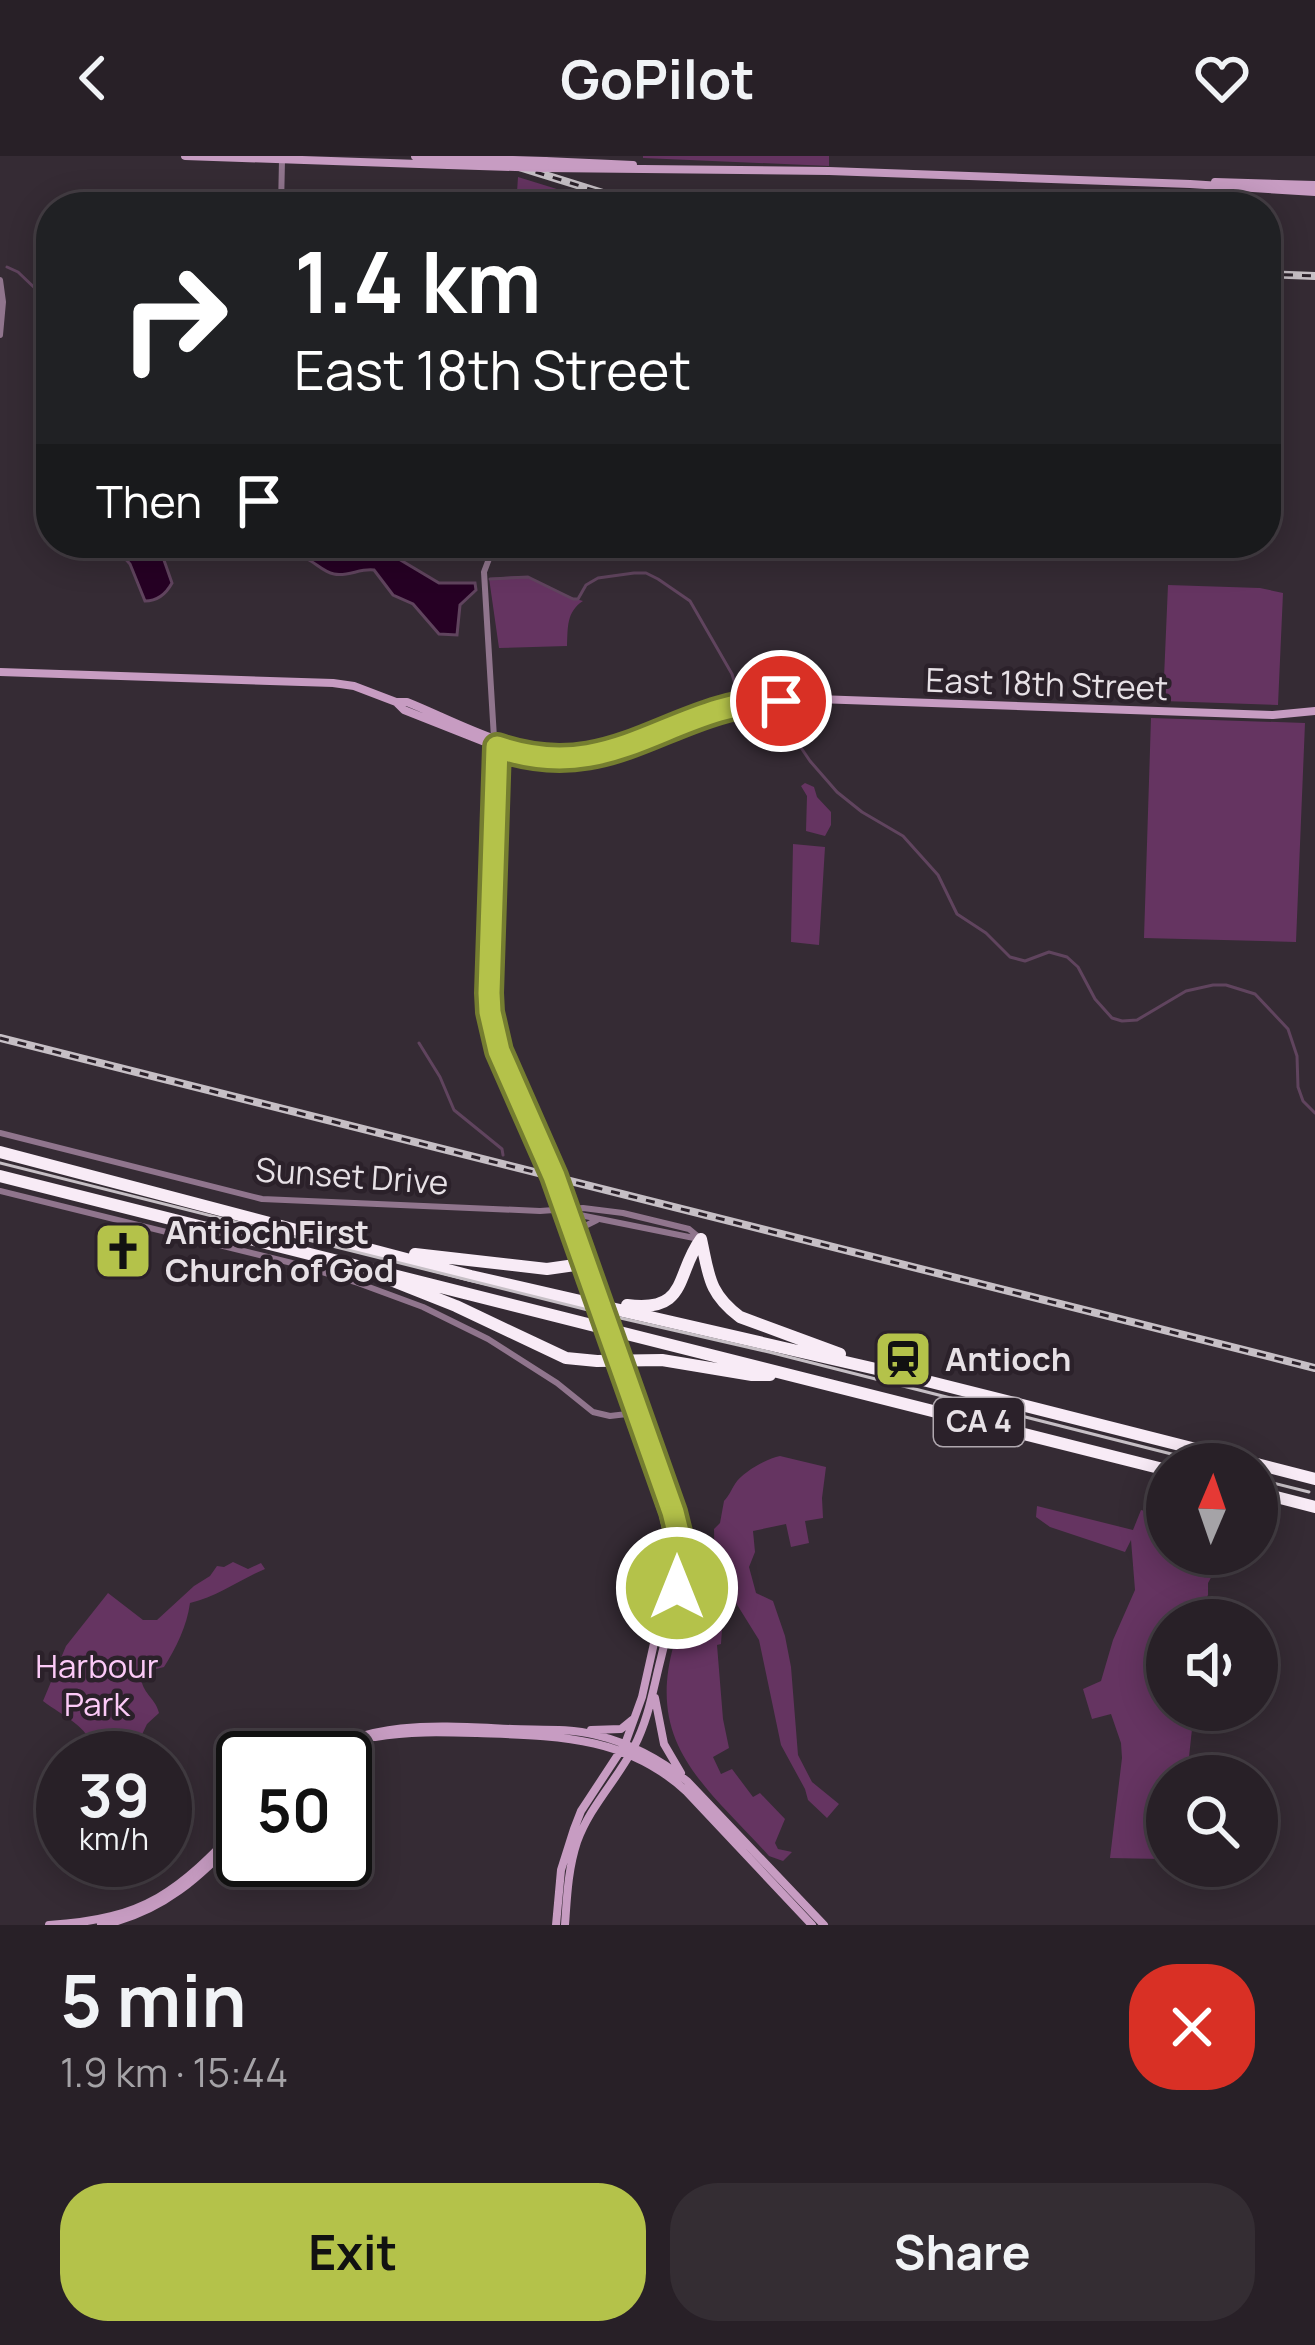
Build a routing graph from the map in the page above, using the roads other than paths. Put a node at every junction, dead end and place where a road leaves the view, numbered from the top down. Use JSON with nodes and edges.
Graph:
{"nodes":[{"id":1,"x":185,"y":156,"type":"edge"},
{"id":2,"x":415,"y":156,"type":"edge"},
{"id":3,"x":282,"y":158,"type":"edge"},
{"id":4,"x":368,"y":158,"type":"edge"},
{"id":5,"x":449,"y":161,"type":"edge"},
{"id":6,"x":1315,"y":189,"type":"edge"},
{"id":7,"x":281,"y":192,"type":"edge"},
{"id":8,"x":0,"y":280,"type":"edge"},
{"id":9,"x":0,"y":335,"type":"edge"},
{"id":10,"x":489,"y":558,"type":"edge"},
{"id":11,"x":0,"y":672,"type":"edge"},
{"id":12,"x":1312,"y":714,"type":"edge"},
{"id":13,"x":494,"y":743,"type":"junction"},
{"id":14,"x":0,"y":1132,"type":"edge"},
{"id":15,"x":0,"y":1152,"type":"edge"},
{"id":16,"x":0,"y":1176,"type":"edge"},
{"id":17,"x":0,"y":1191,"type":"edge"},
{"id":18,"x":562,"y":1210,"type":"junction"},
{"id":19,"x":601,"y":1219,"type":"junction"},
{"id":20,"x":701,"y":1239,"type":"junction"},
{"id":21,"x":332,"y":1240,"type":"junction"},
{"id":22,"x":580,"y":1250,"type":"junction"},
{"id":23,"x":361,"y":1265,"type":"junction"},
{"id":24,"x":575,"y":1265,"type":"junction"},
{"id":25,"x":590,"y":1290,"type":"junction"},
{"id":26,"x":540,"y":1292,"type":"junction"},
{"id":27,"x":615,"y":1361,"type":"junction"},
{"id":28,"x":886,"y":1371,"type":"junction"},
{"id":29,"x":792,"y":1375,"type":"junction"},
{"id":30,"x":632,"y":1412,"type":"junction"},
{"id":31,"x":1172,"y":1443,"type":"edge"},
{"id":32,"x":1146,"y":1465,"type":"edge"},
{"id":33,"x":1278,"y":1470,"type":"edge"},
{"id":34,"x":1315,"y":1479,"type":"edge"},
{"id":35,"x":1278,"y":1497,"type":"edge"},
{"id":36,"x":1315,"y":1507,"type":"edge"},
{"id":37,"x":655,"y":1691,"type":"junction"},
{"id":38,"x":638,"y":1712,"type":"junction"},
{"id":39,"x":578,"y":1732,"type":"junction"},
{"id":40,"x":372,"y":1733,"type":"edge"},
{"id":41,"x":372,"y":1737,"type":"edge"},
{"id":42,"x":627,"y":1749,"type":"junction"},
{"id":43,"x":687,"y":1781,"type":"junction"},
{"id":44,"x":216,"y":1852,"type":"edge"},
{"id":45,"x":216,"y":1857,"type":"edge"},
{"id":46,"x":49,"y":1925,"type":"edge"},
{"id":47,"x":100,"y":1925,"type":"edge"},
{"id":48,"x":560,"y":1925,"type":"edge"},
{"id":49,"x":812,"y":1925,"type":"edge"},
{"id":50,"x":824,"y":1925,"type":"edge"}],
"edges":[{"from":1,"to":3,"type":"main road"},
{"from":2,"to":5,"type":"main road"},
{"from":3,"to":4,"type":"main road"},
{"from":3,"to":7,"type":"street"},
{"from":4,"to":5,"type":"main road"},
{"from":5,"to":6,"type":"main road","bridge":true},
{"from":8,"to":9,"type":"street"},
{"from":10,"to":13,"type":"street"},
{"from":11,"to":13,"type":"main road","name":"East 18th Street"},
{"from":12,"to":13,"type":"main road","name":"East 18th Street"},
{"from":13,"to":18,"type":"main road"},
{"from":14,"to":18,"type":"street","name":"Sunset Drive"},
{"from":15,"to":21,"type":"highway","number":"CA 4"},
{"from":16,"to":23,"type":"highway","number":"CA 4"},
{"from":17,"to":30,"type":"street"},
{"from":18,"to":19,"type":"street"},
{"from":18,"to":20,"type":"street"},
{"from":18,"to":22,"type":"main road"},
{"from":18,"to":24,"type":"main road"},
{"from":19,"to":20,"type":"street"},
{"from":19,"to":22,"type":"street"},
{"from":20,"to":26,"type":"highway"},
{"from":20,"to":28,"type":"highway"},
{"from":21,"to":24,"type":"highway"},
{"from":21,"to":26,"type":"highway","number":"CA 4"},
{"from":22,"to":25,"type":"main road"},
{"from":23,"to":27,"type":"highway"},
{"from":23,"to":29,"type":"highway","number":"CA 4"},
{"from":24,"to":25,"type":"main road"},
{"from":25,"to":27,"type":"main road","bridge":true},
{"from":25,"to":27,"type":"main road","bridge":true},
{"from":26,"to":28,"type":"highway","number":"CA 4"},
{"from":27,"to":29,"type":"highway"},
{"from":27,"to":30,"type":"main road"},
{"from":28,"to":31,"type":"highway","number":"CA 4"},
{"from":29,"to":32,"type":"highway","number":"CA 4"},
{"from":30,"to":37,"type":"main road"},
{"from":30,"to":38,"type":"main road"},
{"from":33,"to":34,"type":"highway","number":"CA 4"},
{"from":35,"to":36,"type":"highway"},
{"from":37,"to":42,"type":"main road"},
{"from":37,"to":43,"type":"main road"},
{"from":38,"to":39,"type":"main road"},
{"from":38,"to":42,"type":"main road"},
{"from":39,"to":40,"type":"main road"},
{"from":39,"to":42,"type":"main road"},
{"from":41,"to":42,"type":"main road"},
{"from":42,"to":43,"type":"main road"},
{"from":42,"to":48,"type":"main road"},
{"from":42,"to":49,"type":"main road"},
{"from":43,"to":50,"type":"main road"},
{"from":44,"to":46,"type":"main road"},
{"from":45,"to":47,"type":"main road"}]}
